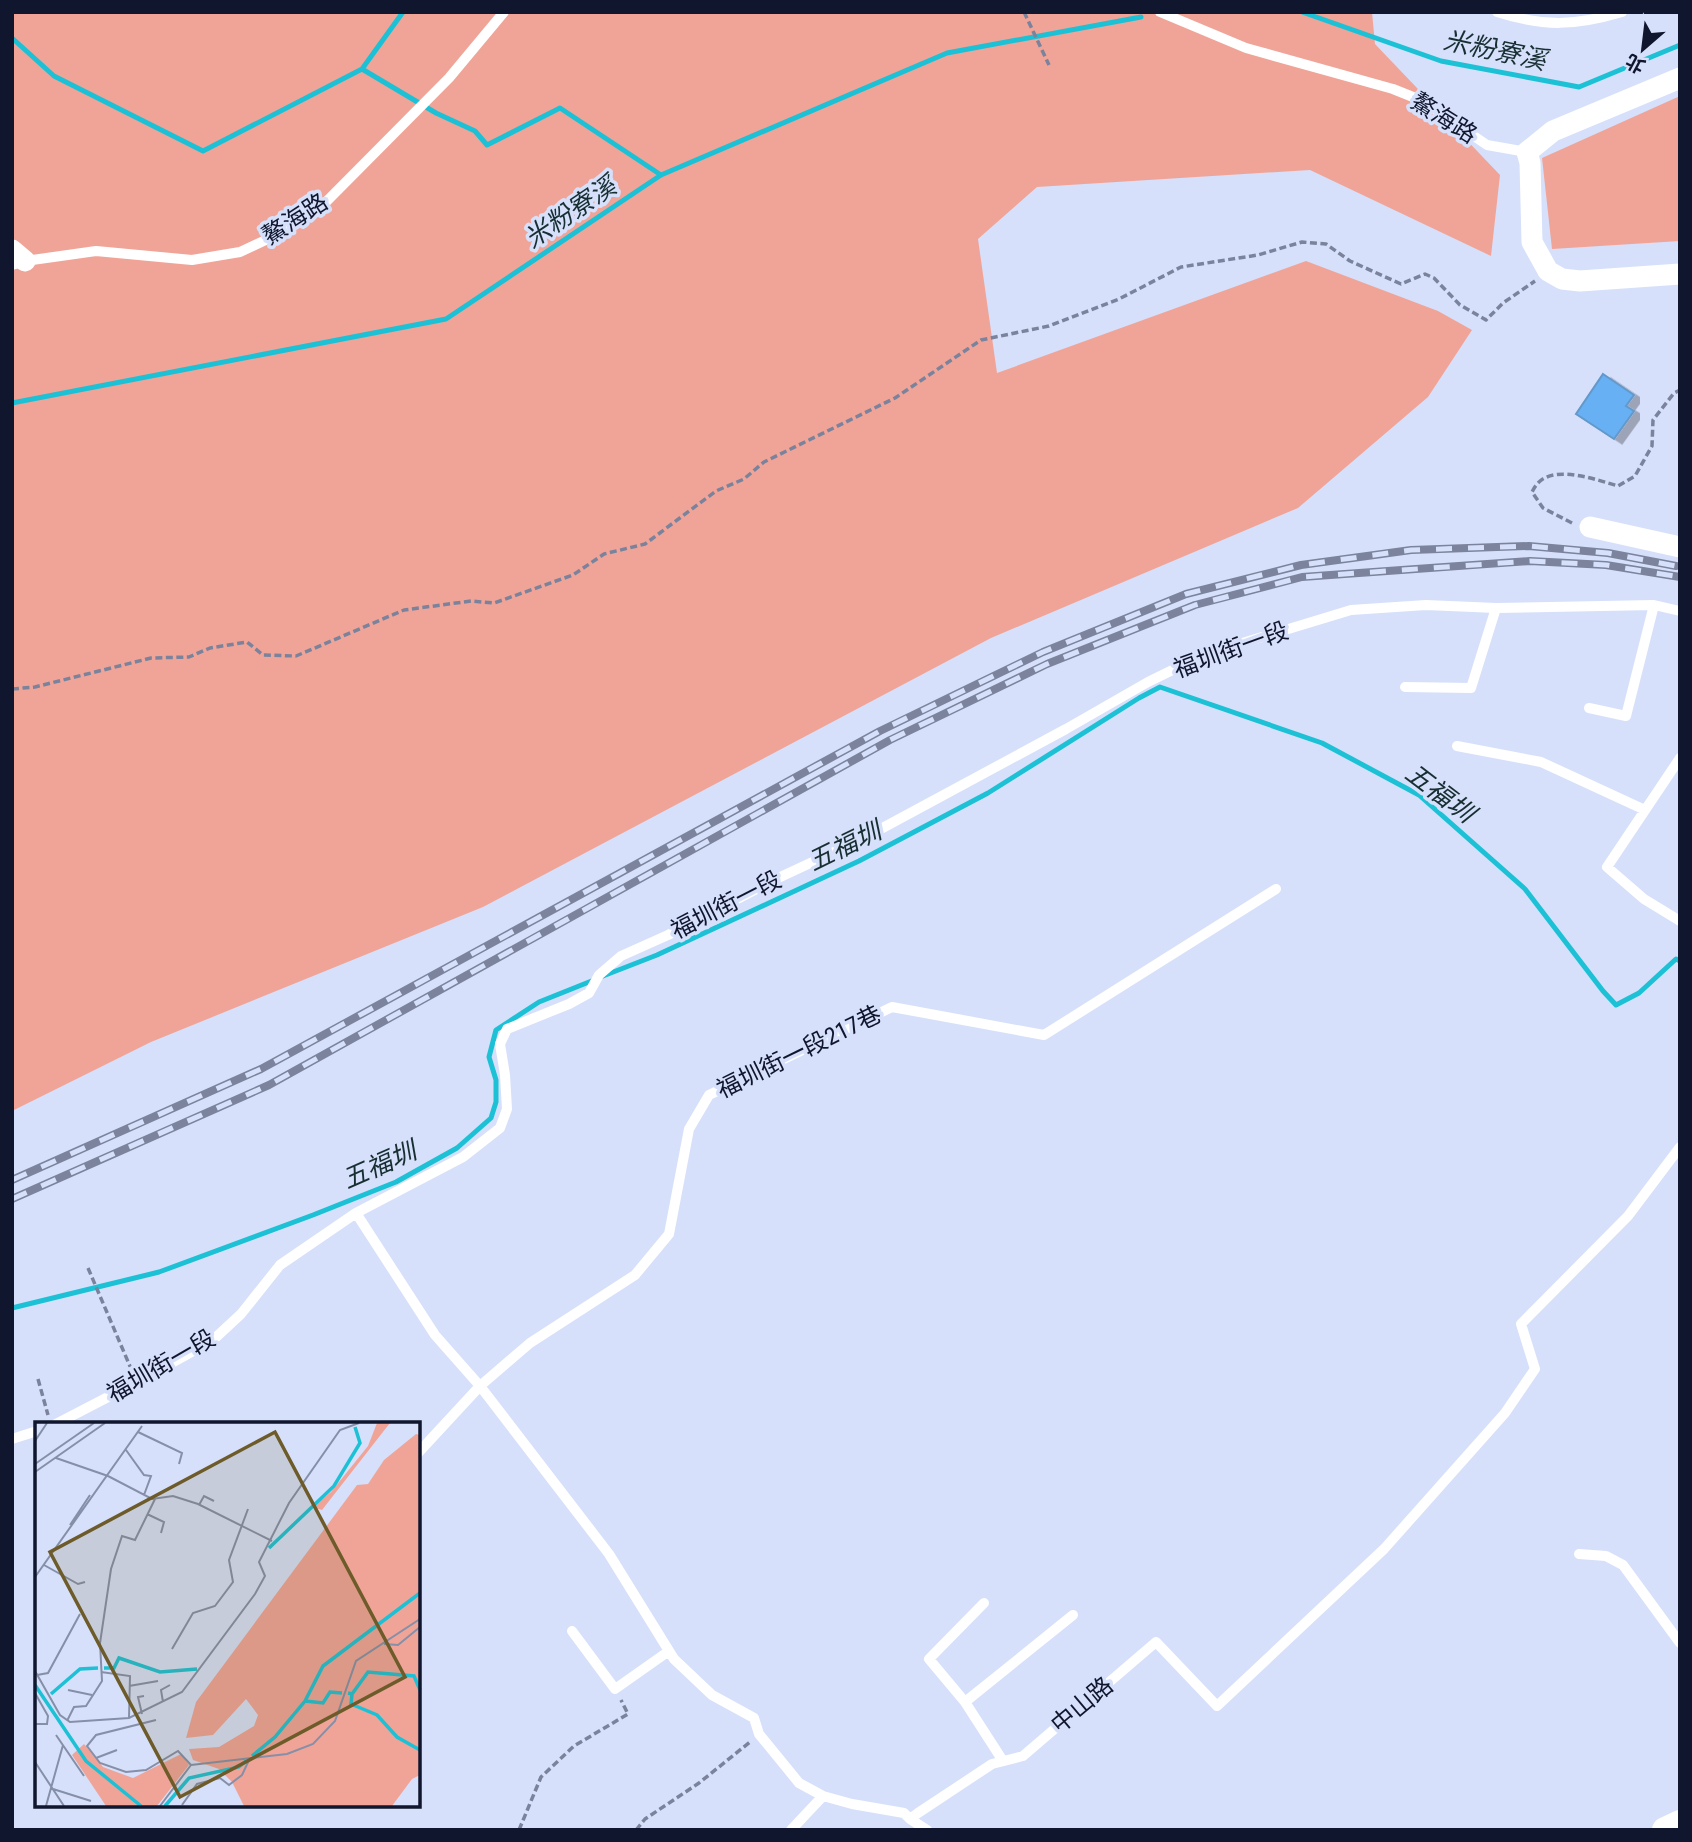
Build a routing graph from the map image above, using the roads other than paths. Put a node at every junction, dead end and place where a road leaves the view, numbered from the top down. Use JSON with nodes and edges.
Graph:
{"nodes":[{"id":1,"x":504,"y":12,"type":"edge"},
{"id":2,"x":1497,"y":12,"type":"edge"},
{"id":3,"x":1622,"y":12,"type":"edge"},
{"id":4,"x":1163,"y":13,"type":"edge"},
{"id":5,"x":1680,"y":78,"type":"edge"},
{"id":6,"x":1527,"y":152,"type":"junction"},
{"id":7,"x":17,"y":259,"type":"edge"},
{"id":8,"x":1680,"y":274,"type":"edge"},
{"id":9,"x":1590,"y":527,"type":"road end"},
{"id":10,"x":1680,"y":547,"type":"edge"},
{"id":11,"x":1654,"y":605,"type":"junction"},
{"id":12,"x":1496,"y":608,"type":"junction"},
{"id":13,"x":1680,"y":611,"type":"edge"},
{"id":14,"x":1405,"y":687,"type":"dead end"},
{"id":15,"x":1589,"y":708,"type":"dead end"},
{"id":16,"x":1457,"y":746,"type":"dead end"},
{"id":17,"x":1680,"y":758,"type":"edge"},
{"id":18,"x":1645,"y":810,"type":"junction"},
{"id":19,"x":1276,"y":889,"type":"dead end"},
{"id":20,"x":1680,"y":921,"type":"edge"},
{"id":21,"x":1680,"y":1147,"type":"edge"},
{"id":22,"x":356,"y":1213,"type":"junction"},
{"id":23,"x":480,"y":1386,"type":"junction"},
{"id":24,"x":60,"y":1422,"type":"edge"},
{"id":25,"x":35,"y":1432,"type":"edge"},
{"id":26,"x":12,"y":1439,"type":"edge"},
{"id":27,"x":420,"y":1451,"type":"edge"},
{"id":28,"x":1578,"y":1554,"type":"dead end"},
{"id":29,"x":984,"y":1603,"type":"dead end"},
{"id":30,"x":1073,"y":1615,"type":"dead end"},
{"id":31,"x":572,"y":1630,"type":"dead end"},
{"id":32,"x":1680,"y":1643,"type":"edge"},
{"id":33,"x":671,"y":1655,"type":"junction"},
{"id":34,"x":965,"y":1702,"type":"junction"},
{"id":35,"x":1003,"y":1761,"type":"junction"},
{"id":36,"x":823,"y":1796,"type":"junction"},
{"id":37,"x":910,"y":1819,"type":"junction"},
{"id":38,"x":1680,"y":1823,"type":"edge"},
{"id":39,"x":791,"y":1830,"type":"edge"},
{"id":40,"x":927,"y":1830,"type":"edge"},
{"id":41,"x":1665,"y":1830,"type":"edge"}],
"edges":[{"from":1,"to":7,"type":"lane","name":"鰲海路"},
{"from":2,"to":3,"type":"lane"},
{"from":4,"to":6,"type":"lane","name":"鰲海路"},
{"from":5,"to":6,"type":"street"},
{"from":6,"to":8,"type":"street"},
{"from":9,"to":10,"type":"street"},
{"from":11,"to":12,"type":"lane","name":"福圳街一段"},
{"from":11,"to":13,"type":"lane","name":"福圳街一段"},
{"from":11,"to":15,"type":"lane"},
{"from":12,"to":14,"type":"lane"},
{"from":12,"to":22,"type":"lane","name":"福圳街一段"},
{"from":16,"to":18,"type":"lane"},
{"from":17,"to":18,"type":"lane"},
{"from":18,"to":20,"type":"lane"},
{"from":19,"to":23,"type":"lane","name":"福圳街一段217巷"},
{"from":21,"to":35,"type":"lane","name":"中山路"},
{"from":22,"to":23,"type":"lane"},
{"from":22,"to":24,"type":"lane","name":"福圳街一段"},
{"from":23,"to":27,"type":"lane","name":"福圳街一段217巷"},
{"from":23,"to":33,"type":"lane"},
{"from":25,"to":26,"type":"lane"},
{"from":28,"to":32,"type":"lane"},
{"from":29,"to":34,"type":"lane"},
{"from":30,"to":34,"type":"lane"},
{"from":31,"to":33,"type":"lane"},
{"from":33,"to":36,"type":"lane"},
{"from":34,"to":35,"type":"lane"},
{"from":35,"to":37,"type":"lane","name":"中山路"},
{"from":36,"to":37,"type":"lane"},
{"from":36,"to":39,"type":"lane"},
{"from":37,"to":40,"type":"lane"},
{"from":38,"to":41,"type":"street"}]}
